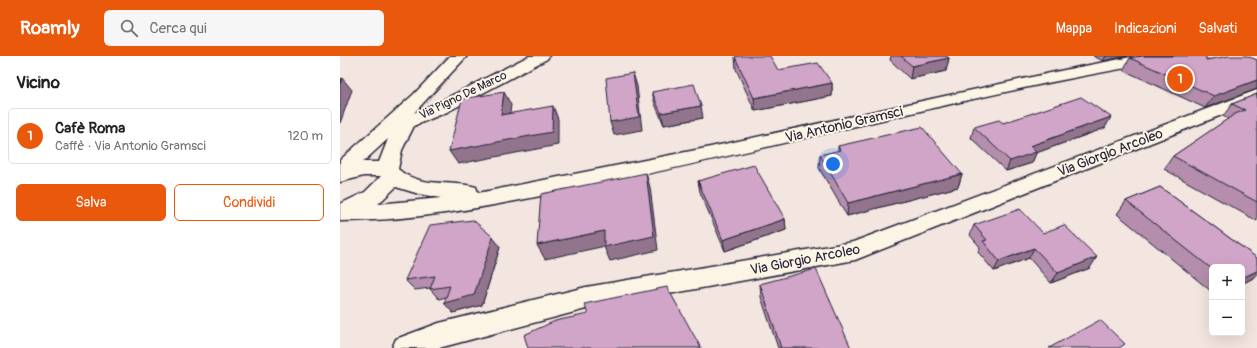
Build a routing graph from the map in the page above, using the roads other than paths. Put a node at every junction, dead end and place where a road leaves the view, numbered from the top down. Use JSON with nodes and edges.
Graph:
{"nodes":[{"id":1,"x":459,"y":56,"type":"edge"},
{"id":2,"x":541,"y":56,"type":"edge"},
{"id":3,"x":1166,"y":56,"type":"edge"},
{"id":4,"x":1257,"y":95,"type":"edge"},
{"id":5,"x":420,"y":98,"type":"junction"},
{"id":6,"x":406,"y":123,"type":"junction"},
{"id":7,"x":340,"y":172,"type":"edge"},
{"id":8,"x":390,"y":173,"type":"junction"},
{"id":9,"x":340,"y":176,"type":"edge"},
{"id":10,"x":521,"y":192,"type":"junction"},
{"id":11,"x":340,"y":213,"type":"edge"},
{"id":12,"x":406,"y":348,"type":"edge"}],
"edges":[{"from":1,"to":5,"type":"main road"},
{"from":2,"to":6,"type":"main road","name":"Via Pigno De Marco"},
{"from":3,"to":10,"type":"main road","name":"Via Antonio Gramsci"},
{"from":4,"to":12,"type":"main road","name":"Via Giorgio Arcoleo"},
{"from":5,"to":6,"type":"main road"},
{"from":5,"to":7,"type":"main road"},
{"from":6,"to":8,"type":"main road"},
{"from":8,"to":9,"type":"main road"},
{"from":8,"to":10,"type":"main road"},
{"from":8,"to":11,"type":"main road"},
{"from":10,"to":11,"type":"main road"}]}
